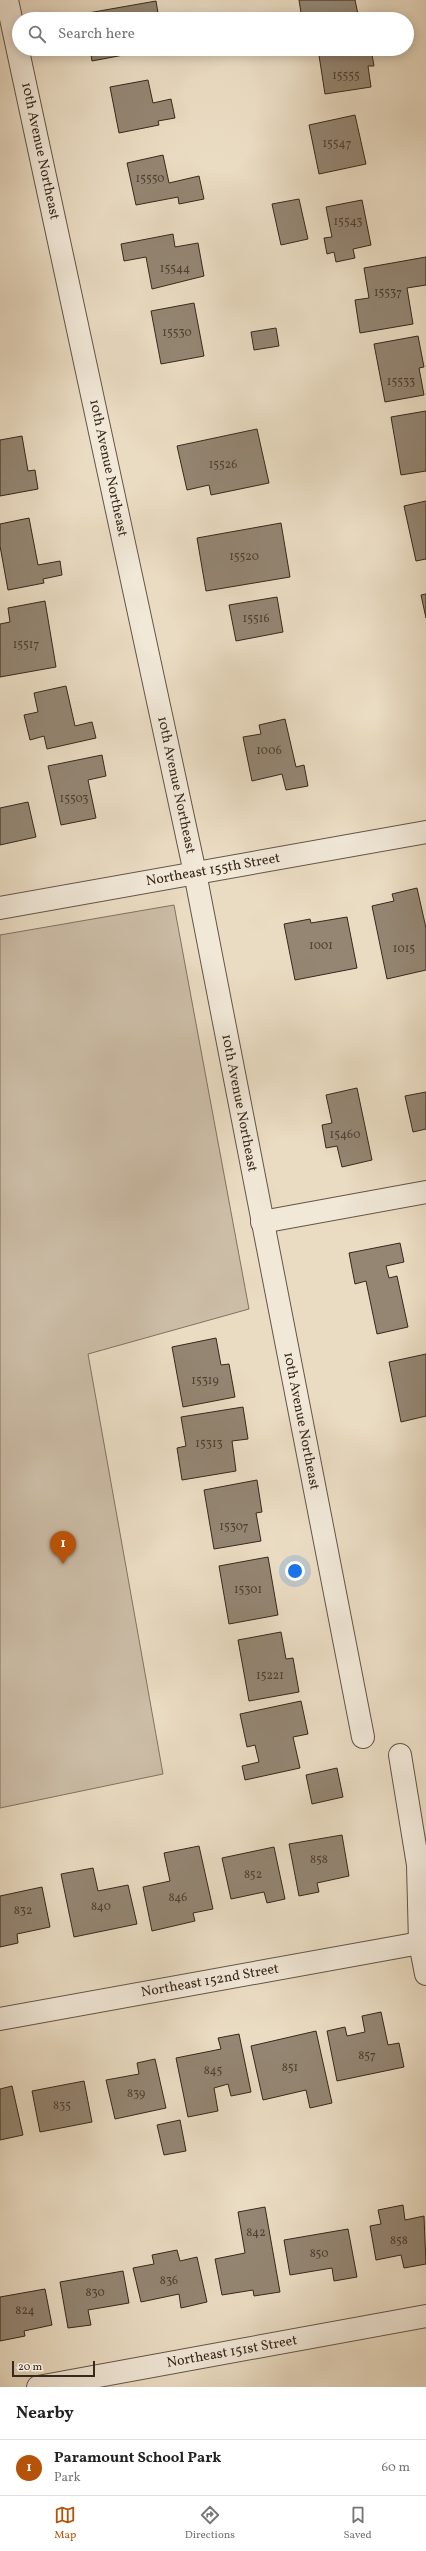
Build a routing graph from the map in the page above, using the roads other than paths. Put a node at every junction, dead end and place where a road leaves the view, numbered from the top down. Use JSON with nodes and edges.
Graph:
{"nodes":[{"id":1,"x":7,"y":0,"type":"edge"},
{"id":2,"x":12,"y":23,"type":"edge"},
{"id":3,"x":19,"y":56,"type":"edge"},
{"id":4,"x":426,"y":832,"type":"edge"},
{"id":5,"x":195,"y":873,"type":"junction"},
{"id":6,"x":0,"y":908,"type":"edge"},
{"id":7,"x":426,"y":1192,"type":"edge"},
{"id":8,"x":262,"y":1222,"type":"junction"},
{"id":9,"x":363,"y":1737,"type":"dead end"},
{"id":10,"x":400,"y":1754,"type":"dead end"},
{"id":11,"x":420,"y":1943,"type":"junction"},
{"id":12,"x":426,"y":1974,"type":"edge"},
{"id":13,"x":0,"y":2019,"type":"edge"},
{"id":14,"x":426,"y":2316,"type":"edge"},
{"id":15,"x":38,"y":2387,"type":"edge"}],
"edges":[{"from":1,"to":2,"type":"street","name":"10th Avenue Northeast"},
{"from":3,"to":5,"type":"street","name":"10th Avenue Northeast"},
{"from":4,"to":5,"type":"street","name":"Northeast 155th Street"},
{"from":5,"to":6,"type":"street","name":"Northeast 155th Street"},
{"from":5,"to":8,"type":"street","name":"10th Avenue Northeast"},
{"from":7,"to":8,"type":"street"},
{"from":8,"to":9,"type":"street","name":"10th Avenue Northeast"},
{"from":10,"to":11,"type":"street"},
{"from":11,"to":12,"type":"street"},
{"from":11,"to":13,"type":"street","name":"Northeast 152nd Street"},
{"from":14,"to":15,"type":"street","name":"Northeast 151st Street"}]}
